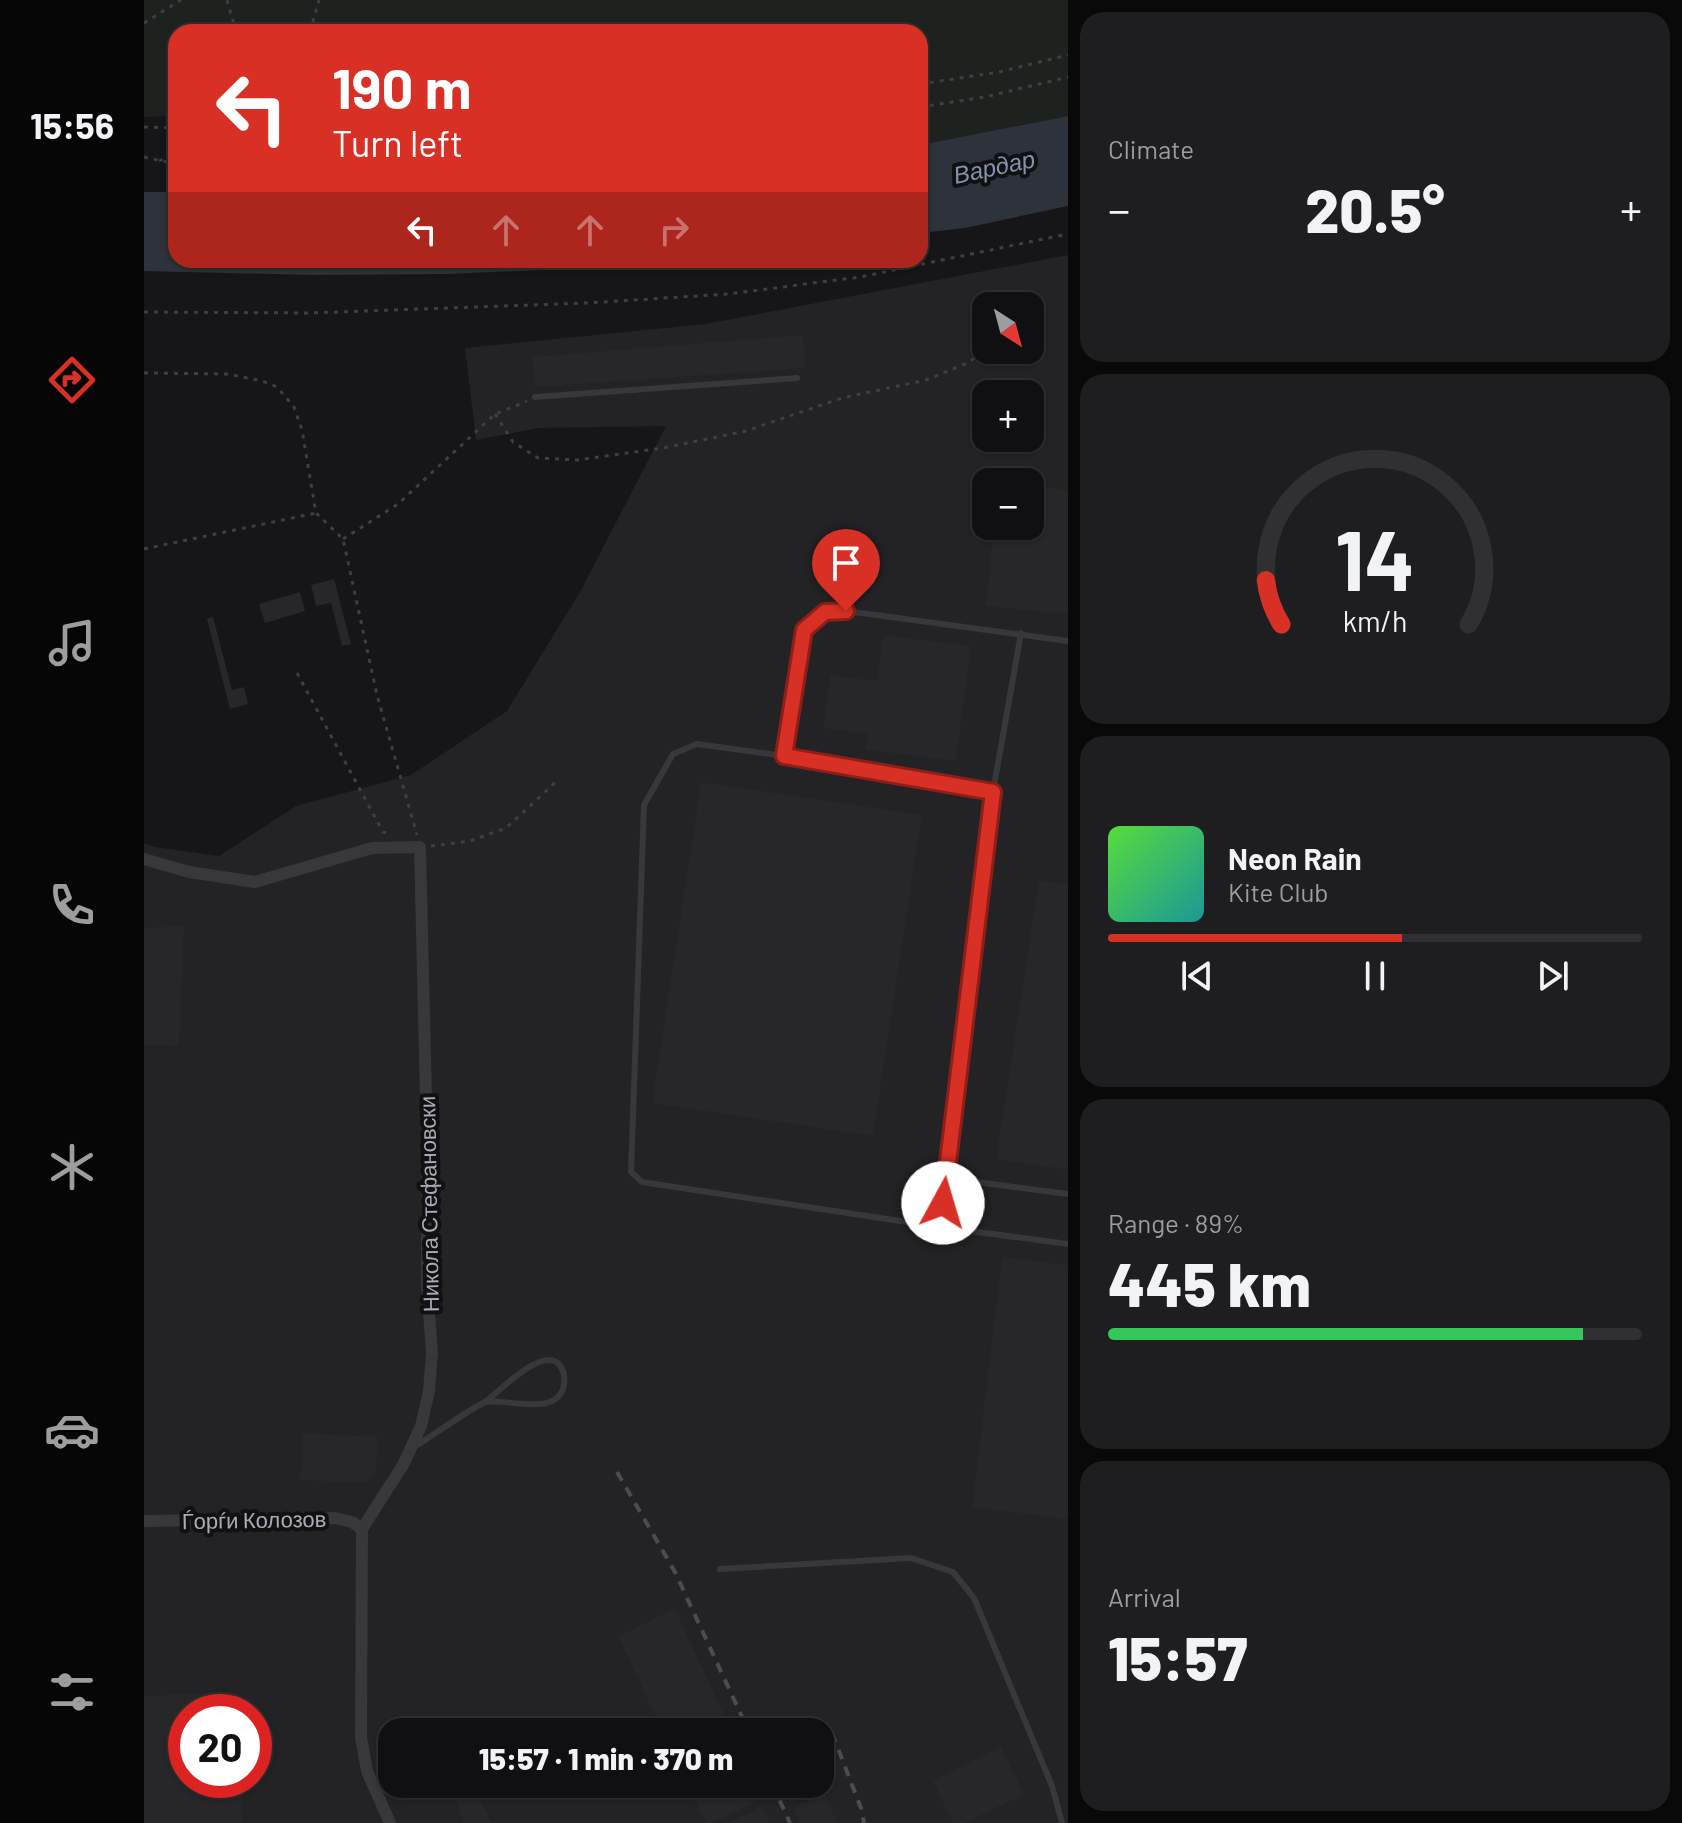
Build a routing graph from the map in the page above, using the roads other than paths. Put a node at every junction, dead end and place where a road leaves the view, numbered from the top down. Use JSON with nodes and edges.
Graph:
{"nodes":[{"id":1,"x":797,"y":378,"type":"dead end"},
{"id":2,"x":535,"y":397,"type":"road end"},
{"id":3,"x":1021,"y":633,"type":"junction"},
{"id":4,"x":1068,"y":641,"type":"edge"},
{"id":5,"x":784,"y":756,"type":"junction"},
{"id":6,"x":993,"y":792,"type":"junction"},
{"id":7,"x":144,"y":859,"type":"edge"},
{"id":8,"x":946,"y":1178,"type":"junction"},
{"id":9,"x":1068,"y":1194,"type":"edge"},
{"id":10,"x":940,"y":1227,"type":"junction"},
{"id":11,"x":1068,"y":1244,"type":"edge"},
{"id":12,"x":485,"y":1402,"type":"junction"},
{"id":13,"x":410,"y":1450,"type":"junction"},
{"id":14,"x":144,"y":1521,"type":"edge"},
{"id":15,"x":362,"y":1529,"type":"junction"},
{"id":16,"x":720,"y":1569,"type":"dead end"},
{"id":17,"x":390,"y":1823,"type":"edge"},
{"id":18,"x":1062,"y":1823,"type":"edge"}],
"edges":[{"from":1,"to":2,"type":"lane"},
{"from":3,"to":4,"type":"lane"},
{"from":3,"to":5,"type":"lane"},
{"from":3,"to":6,"type":"lane"},
{"from":5,"to":6,"type":"lane"},
{"from":5,"to":10,"type":"lane"},
{"from":6,"to":8,"type":"lane"},
{"from":7,"to":13,"type":"street","name":"Никола Стефановски"},
{"from":8,"to":9,"type":"lane"},
{"from":8,"to":10,"type":"lane"},
{"from":10,"to":11,"type":"lane"},
{"from":12,"to":12,"type":"lane"},
{"from":12,"to":13,"type":"lane"},
{"from":13,"to":15,"type":"street","name":"Никола Стефановски"},
{"from":14,"to":15,"type":"street","name":"Ѓорѓи Колозов"},
{"from":15,"to":17,"type":"street"},
{"from":16,"to":18,"type":"lane"}]}
